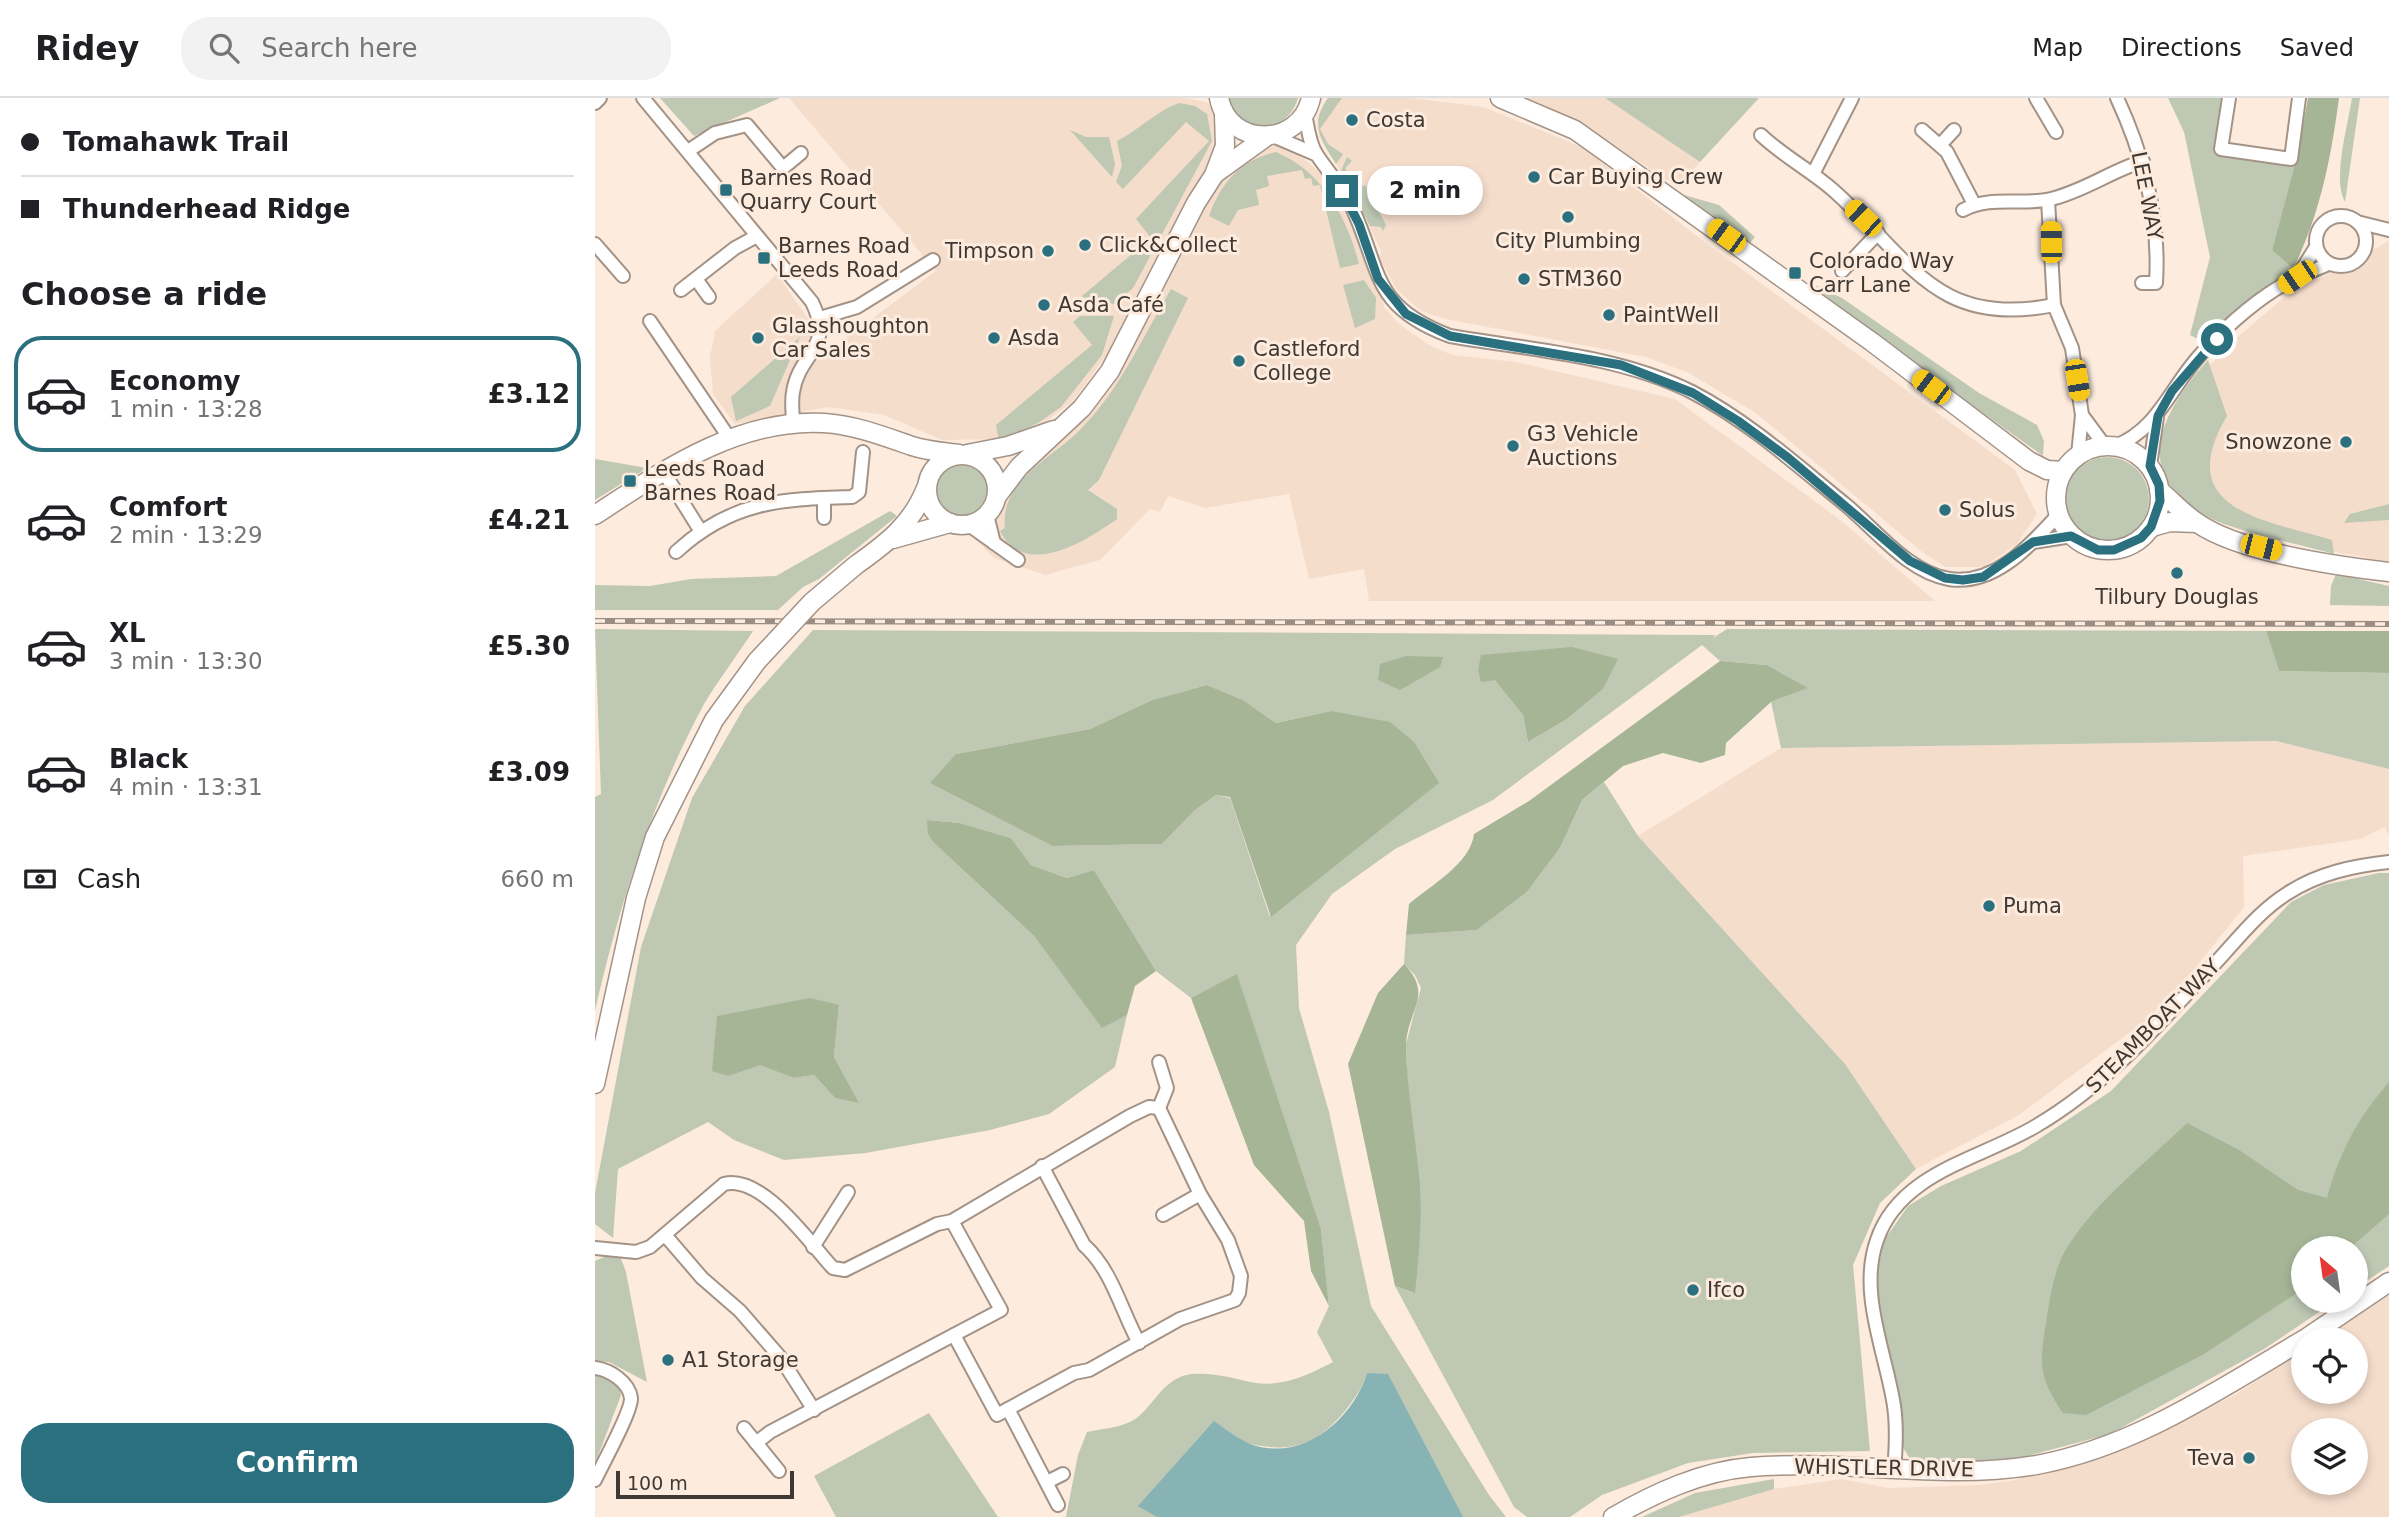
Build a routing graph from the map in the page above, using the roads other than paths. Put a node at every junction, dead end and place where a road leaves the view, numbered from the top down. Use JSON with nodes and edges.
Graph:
{"nodes":[{"id":1,"x":600,"y":98,"type":"edge"},
{"id":2,"x":643,"y":98,"type":"edge"},
{"id":3,"x":1500,"y":98,"type":"edge"},
{"id":4,"x":1851,"y":98,"type":"edge"},
{"id":5,"x":2036,"y":98,"type":"edge"},
{"id":6,"x":2117,"y":98,"type":"edge"},
{"id":7,"x":2229,"y":98,"type":"edge"},
{"id":8,"x":2299,"y":98,"type":"edge"},
{"id":9,"x":595,"y":103,"type":"edge"},
{"id":10,"x":1310,"y":103,"type":"edge"},
{"id":11,"x":1222,"y":106,"type":"edge"},
{"id":12,"x":1922,"y":130,"type":"dead end"},
{"id":13,"x":1954,"y":130,"type":"dead end"},
{"id":14,"x":2056,"y":132,"type":"dead end"},
{"id":15,"x":1761,"y":135,"type":"dead end"},
{"id":16,"x":1269,"y":137,"type":"junction"},
{"id":17,"x":1941,"y":144,"type":"junction"},
{"id":18,"x":688,"y":151,"type":"junction"},
{"id":19,"x":801,"y":153,"type":"dead end"},
{"id":20,"x":1315,"y":154,"type":"junction"},
{"id":21,"x":2143,"y":161,"type":"junction"},
{"id":22,"x":1812,"y":174,"type":"junction"},
{"id":23,"x":1214,"y":175,"type":"junction"},
{"id":24,"x":2048,"y":200,"type":"junction"},
{"id":25,"x":2357,"y":222,"type":"junction"},
{"id":26,"x":2389,"y":231,"type":"edge"},
{"id":27,"x":1878,"y":233,"type":"junction"},
{"id":28,"x":757,"y":236,"type":"junction"},
{"id":29,"x":595,"y":244,"type":"edge"},
{"id":30,"x":2316,"y":247,"type":"junction"},
{"id":31,"x":2365,"y":248,"type":"junction"},
{"id":32,"x":933,"y":260,"type":"dead end"},
{"id":33,"x":2328,"y":264,"type":"junction"},
{"id":34,"x":1842,"y":271,"type":"dead end"},
{"id":35,"x":623,"y":276,"type":"dead end"},
{"id":36,"x":2297,"y":277,"type":"junction"},
{"id":37,"x":696,"y":279,"type":"junction"},
{"id":38,"x":2142,"y":283,"type":"dead end"},
{"id":39,"x":681,"y":290,"type":"dead end"},
{"id":40,"x":709,"y":297,"type":"dead end"},
{"id":41,"x":2054,"y":305,"type":"junction"},
{"id":42,"x":820,"y":318,"type":"junction"},
{"id":43,"x":650,"y":321,"type":"dead end"},
{"id":44,"x":2082,"y":415,"type":"junction"},
{"id":45,"x":2158,"y":416,"type":"junction"},
{"id":46,"x":793,"y":425,"type":"junction"},
{"id":47,"x":1057,"y":429,"type":"junction"},
{"id":48,"x":730,"y":439,"type":"junction"},
{"id":49,"x":911,"y":446,"type":"junction"},
{"id":50,"x":2110,"y":446,"type":"junction"},
{"id":51,"x":863,"y":452,"type":"dead end"},
{"id":52,"x":963,"y":454,"type":"junction"},
{"id":53,"x":2078,"y":455,"type":"junction"},
{"id":54,"x":2029,"y":461,"type":"junction"},
{"id":55,"x":2150,"y":466,"type":"junction"},
{"id":56,"x":663,"y":471,"type":"junction"},
{"id":57,"x":2063,"y":471,"type":"junction"},
{"id":58,"x":927,"y":484,"type":"junction"},
{"id":59,"x":2159,"y":490,"type":"junction"},
{"id":60,"x":997,"y":496,"type":"junction"},
{"id":61,"x":824,"y":498,"type":"junction"},
{"id":62,"x":2057,"y":511,"type":"junction"},
{"id":63,"x":595,"y":515,"type":"edge"},
{"id":64,"x":987,"y":515,"type":"junction"},
{"id":65,"x":824,"y":518,"type":"dead end"},
{"id":66,"x":950,"y":523,"type":"junction"},
{"id":67,"x":2197,"y":523,"type":"junction"},
{"id":68,"x":969,"y":525,"type":"junction"},
{"id":69,"x":2151,"y":527,"type":"junction"},
{"id":70,"x":700,"y":530,"type":"junction"},
{"id":71,"x":2071,"y":536,"type":"junction"},
{"id":72,"x":894,"y":539,"type":"junction"},
{"id":73,"x":2033,"y":542,"type":"junction"},
{"id":74,"x":994,"y":543,"type":"junction"},
{"id":75,"x":676,"y":552,"type":"dead end"},
{"id":76,"x":1019,"y":560,"type":"dead end"},
{"id":77,"x":2389,"y":572,"type":"edge"},
{"id":78,"x":2389,"y":862,"type":"edge"},
{"id":79,"x":1159,"y":1062,"type":"dead end"},
{"id":80,"x":595,"y":1084,"type":"edge"},
{"id":81,"x":1159,"y":1108,"type":"junction"},
{"id":82,"x":1042,"y":1166,"type":"junction"},
{"id":83,"x":848,"y":1192,"type":"dead end"},
{"id":84,"x":1200,"y":1194,"type":"junction"},
{"id":85,"x":1163,"y":1215,"type":"dead end"},
{"id":86,"x":952,"y":1221,"type":"junction"},
{"id":87,"x":665,"y":1235,"type":"junction"},
{"id":88,"x":813,"y":1247,"type":"junction"},
{"id":89,"x":595,"y":1248,"type":"edge"},
{"id":90,"x":2389,"y":1282,"type":"edge"},
{"id":91,"x":2322,"y":1327,"type":"edge"},
{"id":92,"x":954,"y":1335,"type":"junction"},
{"id":93,"x":1139,"y":1343,"type":"junction"},
{"id":94,"x":2291,"y":1347,"type":"edge"},
{"id":95,"x":595,"y":1368,"type":"edge"},
{"id":96,"x":1008,"y":1409,"type":"junction"},
{"id":97,"x":809,"y":1413,"type":"junction"},
{"id":98,"x":744,"y":1428,"type":"dead end"},
{"id":99,"x":756,"y":1443,"type":"junction"},
{"id":100,"x":1894,"y":1470,"type":"junction"},
{"id":101,"x":779,"y":1471,"type":"dead end"},
{"id":102,"x":1063,"y":1474,"type":"dead end"},
{"id":103,"x":595,"y":1480,"type":"edge"},
{"id":104,"x":1047,"y":1482,"type":"junction"},
{"id":105,"x":1058,"y":1505,"type":"dead end"},
{"id":106,"x":1613,"y":1517,"type":"edge"}],
"edges":[{"from":1,"to":9,"type":"street"},
{"from":2,"to":18,"type":"street"},
{"from":3,"to":54,"type":"main road"},
{"from":4,"to":22,"type":"street"},
{"from":5,"to":14,"type":"street"},
{"from":6,"to":21,"type":"street","name":"LEE WAY"},
{"from":7,"to":8,"type":"street"},
{"from":10,"to":16,"type":"main road"},
{"from":10,"to":20,"type":"street"},
{"from":11,"to":16,"type":"main road"},
{"from":11,"to":23,"type":"main road"},
{"from":12,"to":17,"type":"street"},
{"from":13,"to":17,"type":"street"},
{"from":15,"to":22,"type":"street"},
{"from":16,"to":20,"type":"street"},
{"from":16,"to":23,"type":"main road"},
{"from":17,"to":24,"type":"street"},
{"from":18,"to":19,"type":"street"},
{"from":18,"to":28,"type":"street"},
{"from":20,"to":73,"type":"street"},
{"from":21,"to":24,"type":"street"},
{"from":21,"to":38,"type":"street","name":"LEE WAY"},
{"from":22,"to":27,"type":"street"},
{"from":23,"to":47,"type":"main road"},
{"from":24,"to":41,"type":"street"},
{"from":25,"to":26,"type":"street"},
{"from":25,"to":30,"type":"street"},
{"from":25,"to":31,"type":"street"},
{"from":26,"to":31,"type":"street"},
{"from":27,"to":34,"type":"street"},
{"from":27,"to":41,"type":"street"},
{"from":28,"to":37,"type":"street"},
{"from":28,"to":42,"type":"street"},
{"from":29,"to":35,"type":"street"},
{"from":30,"to":33,"type":"street"},
{"from":30,"to":36,"type":"street"},
{"from":31,"to":33,"type":"street"},
{"from":32,"to":42,"type":"street"},
{"from":33,"to":36,"type":"street"},
{"from":36,"to":45,"type":"street"},
{"from":37,"to":39,"type":"street"},
{"from":37,"to":40,"type":"street"},
{"from":41,"to":44,"type":"street"},
{"from":42,"to":46,"type":"street"},
{"from":43,"to":48,"type":"street"},
{"from":44,"to":50,"type":"street"},
{"from":44,"to":53,"type":"street"},
{"from":45,"to":50,"type":"street"},
{"from":45,"to":55,"type":"street"},
{"from":46,"to":48,"type":"main road"},
{"from":46,"to":49,"type":"main road"},
{"from":47,"to":52,"type":"main road"},
{"from":47,"to":60,"type":"main road"},
{"from":48,"to":56,"type":"main road"},
{"from":49,"to":52,"type":"main road"},
{"from":49,"to":58,"type":"main road"},
{"from":50,"to":53,"type":"main road"},
{"from":50,"to":55,"type":"main road"},
{"from":51,"to":61,"type":"street"},
{"from":52,"to":58,"type":"main road"},
{"from":52,"to":60,"type":"main road"},
{"from":53,"to":57,"type":"main road"},
{"from":54,"to":57,"type":"main road"},
{"from":54,"to":62,"type":"main road"},
{"from":55,"to":59,"type":"main road"},
{"from":56,"to":63,"type":"main road"},
{"from":56,"to":70,"type":"street"},
{"from":57,"to":62,"type":"main road"},
{"from":58,"to":66,"type":"main road"},
{"from":58,"to":72,"type":"main road"},
{"from":59,"to":67,"type":"main road"},
{"from":59,"to":69,"type":"main road"},
{"from":60,"to":64,"type":"main road"},
{"from":61,"to":65,"type":"street"},
{"from":61,"to":70,"type":"street"},
{"from":62,"to":71,"type":"main road"},
{"from":62,"to":73,"type":"street"},
{"from":64,"to":68,"type":"main road"},
{"from":64,"to":74,"type":"street"},
{"from":66,"to":68,"type":"main road"},
{"from":66,"to":72,"type":"main road"},
{"from":67,"to":69,"type":"main road"},
{"from":67,"to":77,"type":"main road"},
{"from":68,"to":74,"type":"street"},
{"from":69,"to":71,"type":"main road"},
{"from":70,"to":75,"type":"street"},
{"from":71,"to":73,"type":"street"},
{"from":72,"to":80,"type":"main road","bridge":true},
{"from":74,"to":76,"type":"street"},
{"from":78,"to":100,"type":"street","name":"STEAMBOAT WAY"},
{"from":79,"to":81,"type":"street"},
{"from":81,"to":82,"type":"street"},
{"from":81,"to":84,"type":"street"},
{"from":82,"to":86,"type":"street"},
{"from":82,"to":93,"type":"street"},
{"from":83,"to":88,"type":"street"},
{"from":84,"to":85,"type":"street"},
{"from":84,"to":93,"type":"street"},
{"from":86,"to":88,"type":"street"},
{"from":86,"to":92,"type":"street"},
{"from":87,"to":88,"type":"street"},
{"from":87,"to":89,"type":"street"},
{"from":87,"to":97,"type":"street"},
{"from":90,"to":91,"type":"main road","name":"WHISTLER DRIVE"},
{"from":92,"to":96,"type":"street"},
{"from":92,"to":97,"type":"street"},
{"from":93,"to":96,"type":"street"},
{"from":94,"to":100,"type":"main road","name":"WHISTLER DRIVE"},
{"from":95,"to":103,"type":"street"},
{"from":96,"to":104,"type":"street"},
{"from":97,"to":99,"type":"street"},
{"from":98,"to":99,"type":"street"},
{"from":99,"to":101,"type":"street"},
{"from":100,"to":106,"type":"main road","name":"WHISTLER DRIVE"},
{"from":102,"to":104,"type":"street"},
{"from":104,"to":105,"type":"street"}]}
